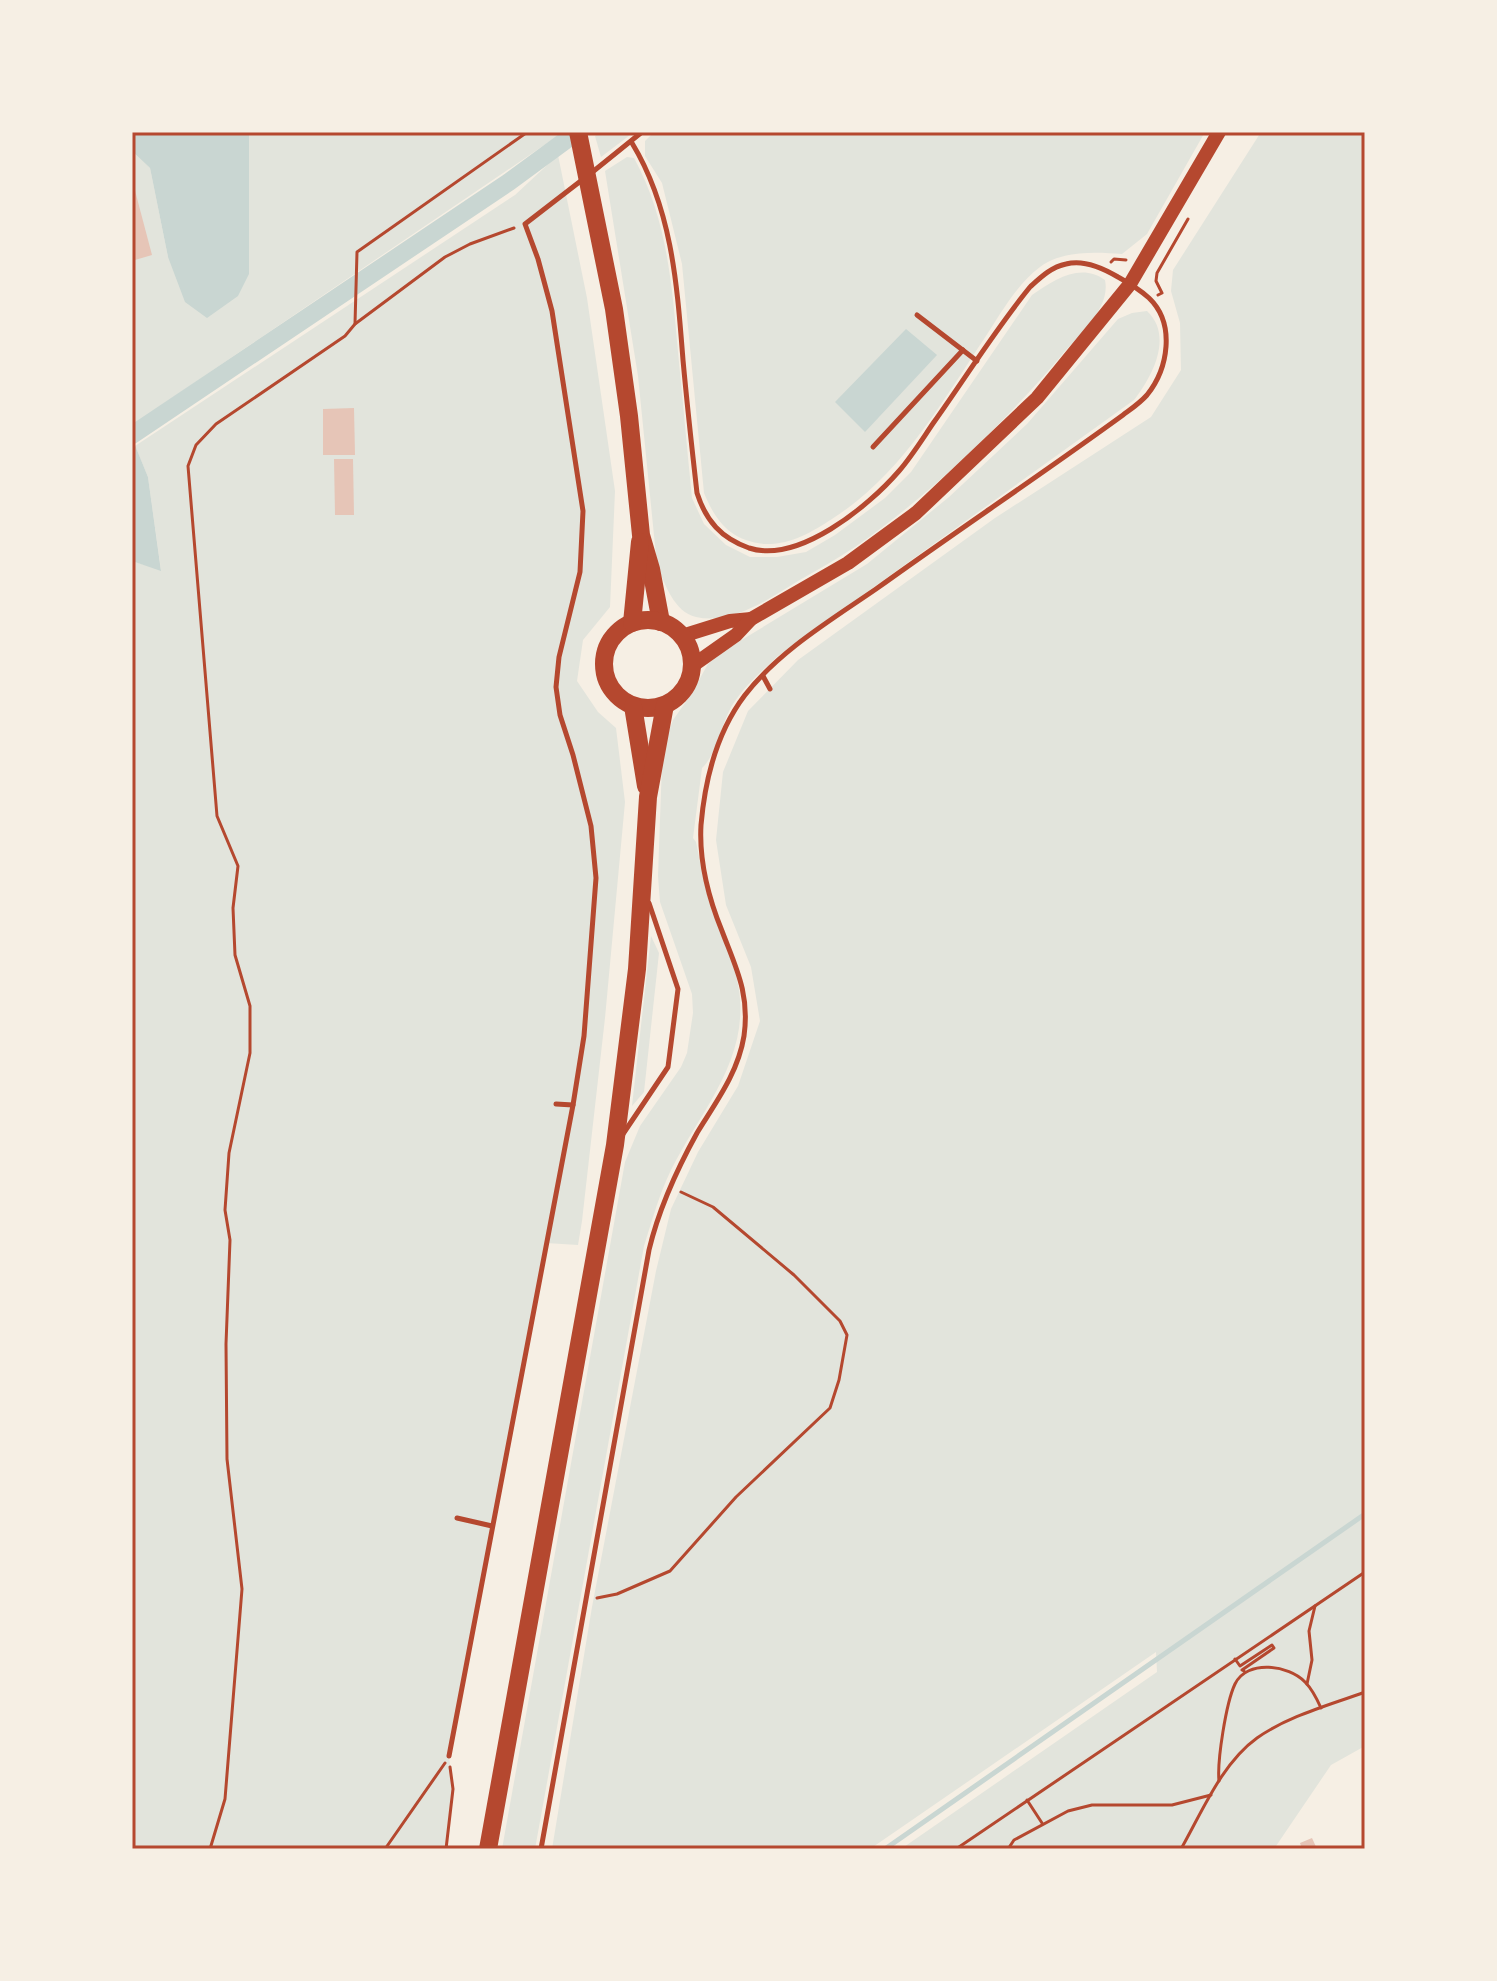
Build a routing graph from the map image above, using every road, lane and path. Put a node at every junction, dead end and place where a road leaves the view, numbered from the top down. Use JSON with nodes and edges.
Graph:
{"nodes":[{"id":1,"x":578,"y":132,"type":"edge"},
{"id":2,"x":642,"y":132,"type":"edge"},
{"id":3,"x":1219,"y":132,"type":"edge"},
{"id":4,"x":526,"y":133,"type":"edge"},
{"id":5,"x":632,"y":143,"type":"junction"},
{"id":6,"x":1193,"y":211,"type":"dead end"},
{"id":7,"x":525,"y":224,"type":"junction"},
{"id":8,"x":1130,"y":284,"type":"junction"},
{"id":9,"x":1151,"y":300,"type":"junction"},
{"id":10,"x":917,"y":315,"type":"dead end"},
{"id":11,"x":355,"y":324,"type":"junction"},
{"id":12,"x":963,"y":350,"type":"junction"},
{"id":13,"x":977,"y":361,"type":"junction"},
{"id":14,"x":873,"y":447,"type":"dead end"},
{"id":15,"x":641,"y":535,"type":"junction"},
{"id":16,"x":751,"y":619,"type":"junction"},
{"id":17,"x":661,"y":622,"type":"junction"},
{"id":18,"x":632,"y":623,"type":"junction"},
{"id":19,"x":682,"y":636,"type":"junction"},
{"id":20,"x":692,"y":666,"type":"junction"},
{"id":21,"x":763,"y":676,"type":"junction"},
{"id":22,"x":770,"y":689,"type":"dead end"},
{"id":23,"x":665,"y":705,"type":"junction"},
{"id":24,"x":633,"y":706,"type":"junction"},
{"id":25,"x":648,"y":797,"type":"junction"},
{"id":26,"x":645,"y":865,"type":"junction"},
{"id":27,"x":556,"y":1104,"type":"dead end"},
{"id":28,"x":573,"y":1105,"type":"junction"},
{"id":29,"x":610,"y":1172,"type":"junction"},
{"id":30,"x":669,"y":1186,"type":"junction"},
{"id":31,"x":457,"y":1518,"type":"dead end"},
{"id":32,"x":492,"y":1526,"type":"junction"},
{"id":33,"x":1365,"y":1572,"type":"edge"},
{"id":34,"x":585,"y":1595,"type":"junction"},
{"id":35,"x":1315,"y":1606,"type":"junction"},
{"id":36,"x":1235,"y":1659,"type":"junction"},
{"id":37,"x":1245,"y":1673,"type":"junction"},
{"id":38,"x":1307,"y":1685,"type":"junction"},
{"id":39,"x":1365,"y":1692,"type":"edge"},
{"id":40,"x":1321,"y":1708,"type":"junction"},
{"id":41,"x":449,"y":1756,"type":"junction"},
{"id":42,"x":1219,"y":1781,"type":"junction"},
{"id":43,"x":1211,"y":1795,"type":"junction"},
{"id":44,"x":1027,"y":1800,"type":"junction"},
{"id":45,"x":1042,"y":1823,"type":"junction"},
{"id":46,"x":210,"y":1849,"type":"edge"},
{"id":47,"x":385,"y":1849,"type":"edge"},
{"id":48,"x":446,"y":1849,"type":"edge"},
{"id":49,"x":488,"y":1849,"type":"edge"},
{"id":50,"x":541,"y":1849,"type":"edge"},
{"id":51,"x":956,"y":1849,"type":"edge"},
{"id":52,"x":1008,"y":1849,"type":"edge"},
{"id":53,"x":1181,"y":1849,"type":"edge"}],
"edges":[{"from":1,"to":15,"type":"main road"},
{"from":2,"to":5,"type":"lane"},
{"from":3,"to":8,"type":"street"},
{"from":4,"to":11,"type":"path"},
{"from":5,"to":7,"type":"lane"},
{"from":5,"to":13,"type":"lane"},
{"from":6,"to":9,"type":"path"},
{"from":7,"to":11,"type":"path"},
{"from":7,"to":28,"type":"lane"},
{"from":8,"to":9,"type":"lane"},
{"from":8,"to":13,"type":"lane"},
{"from":8,"to":16,"type":"street"},
{"from":9,"to":21,"type":"lane"},
{"from":10,"to":12,"type":"lane"},
{"from":11,"to":46,"type":"path"},
{"from":12,"to":13,"type":"lane"},
{"from":12,"to":14,"type":"lane"},
{"from":15,"to":17,"type":"main road"},
{"from":15,"to":18,"type":"main road"},
{"from":16,"to":19,"type":"street"},
{"from":16,"to":20,"type":"street"},
{"from":17,"to":18,"type":"main road"},
{"from":17,"to":19,"type":"main road"},
{"from":18,"to":24,"type":"main road"},
{"from":19,"to":20,"type":"main road"},
{"from":20,"to":23,"type":"main road"},
{"from":21,"to":22,"type":"lane"},
{"from":21,"to":30,"type":"lane"},
{"from":23,"to":24,"type":"main road"},
{"from":23,"to":25,"type":"main road"},
{"from":24,"to":25,"type":"main road"},
{"from":25,"to":26,"type":"main road"},
{"from":26,"to":29,"type":"main road"},
{"from":26,"to":29,"type":"lane"},
{"from":27,"to":28,"type":"lane"},
{"from":28,"to":32,"type":"lane"},
{"from":29,"to":49,"type":"main road"},
{"from":30,"to":34,"type":"lane"},
{"from":30,"to":34,"type":"path"},
{"from":31,"to":32,"type":"lane"},
{"from":32,"to":41,"type":"lane"},
{"from":33,"to":35,"type":"path"},
{"from":34,"to":50,"type":"lane"},
{"from":35,"to":36,"type":"path"},
{"from":35,"to":38,"type":"path"},
{"from":36,"to":37,"type":"path"},
{"from":36,"to":44,"type":"path"},
{"from":37,"to":38,"type":"path"},
{"from":37,"to":42,"type":"path"},
{"from":38,"to":40,"type":"path"},
{"from":39,"to":40,"type":"path"},
{"from":40,"to":42,"type":"path"},
{"from":41,"to":47,"type":"path"},
{"from":41,"to":48,"type":"path"},
{"from":42,"to":43,"type":"path"},
{"from":43,"to":45,"type":"path"},
{"from":43,"to":53,"type":"path"},
{"from":44,"to":45,"type":"path"},
{"from":44,"to":51,"type":"path"},
{"from":45,"to":52,"type":"path"}]}
